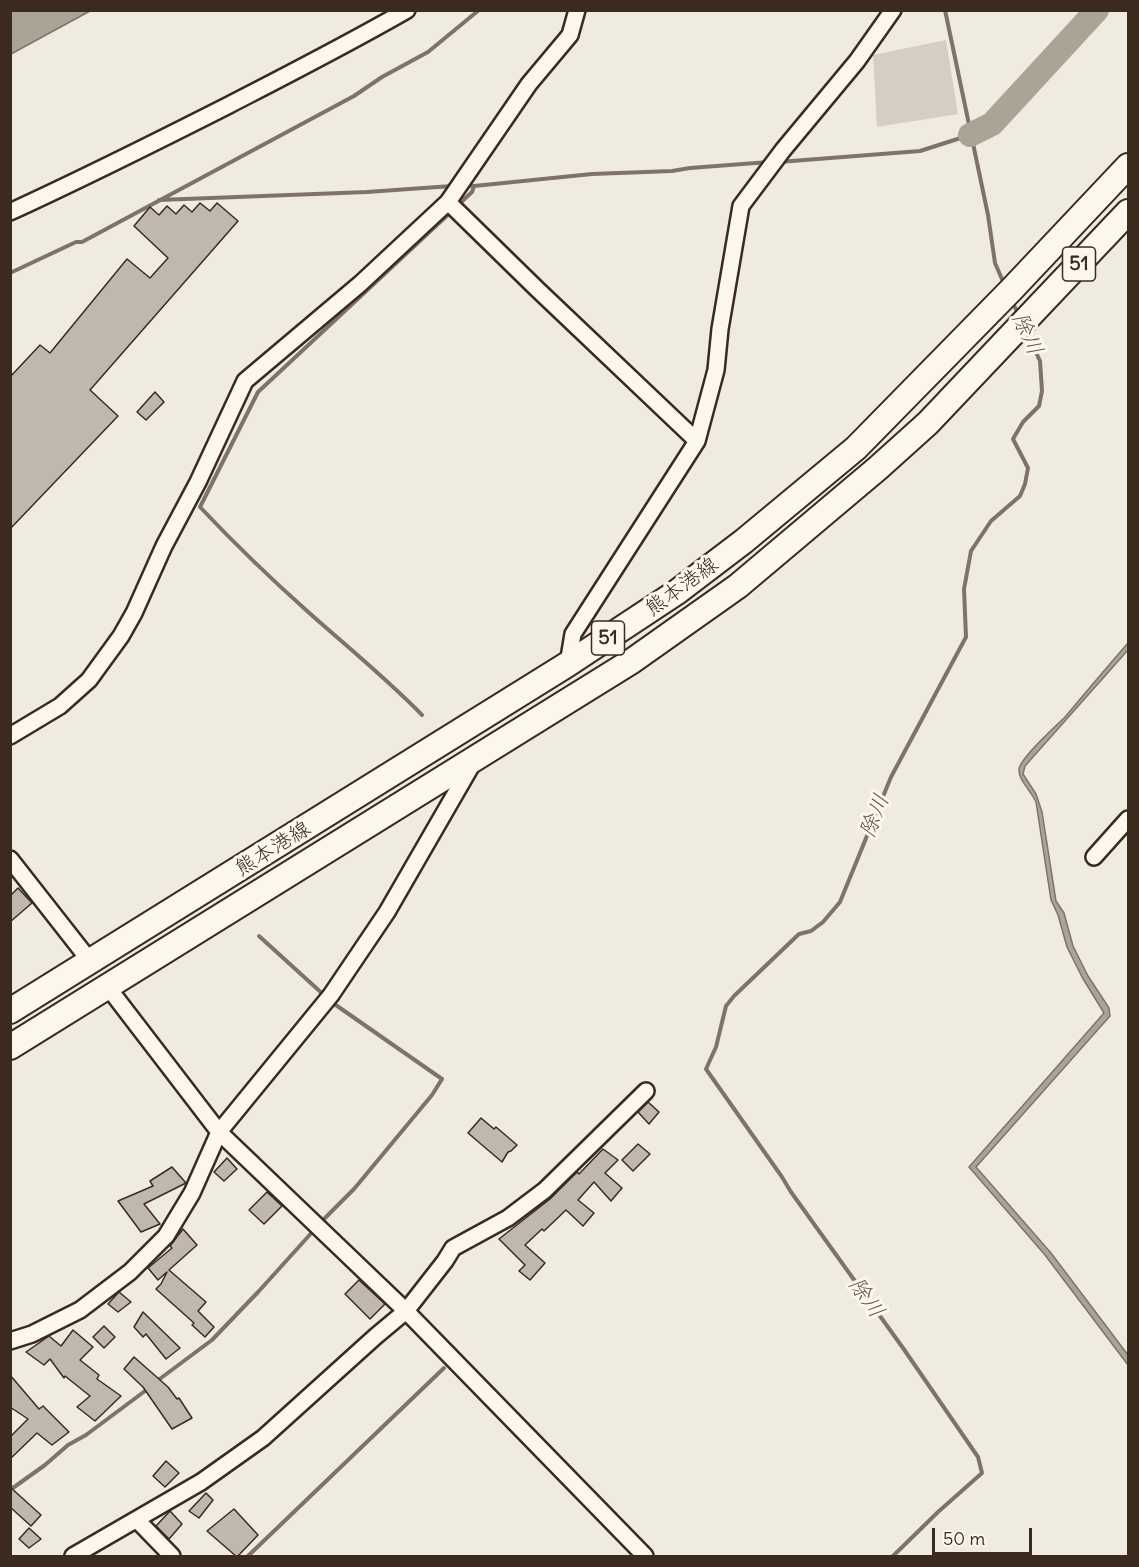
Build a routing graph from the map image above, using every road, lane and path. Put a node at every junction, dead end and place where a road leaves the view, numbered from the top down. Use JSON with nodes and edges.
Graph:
{"nodes":[{"id":1,"x":407,"y":10,"type":"edge"},
{"id":2,"x":577,"y":10,"type":"edge"},
{"id":3,"x":893,"y":10,"type":"edge"},
{"id":4,"x":1128,"y":166,"type":"edge"},
{"id":5,"x":448,"y":202,"type":"junction"},
{"id":6,"x":10,"y":212,"type":"edge"},
{"id":7,"x":1128,"y":212,"type":"edge"},
{"id":8,"x":909,"y":393,"type":"junction"},
{"id":9,"x":934,"y":416,"type":"junction"},
{"id":10,"x":698,"y":441,"type":"junction"},
{"id":11,"x":568,"y":664,"type":"junction"},
{"id":12,"x":10,"y":736,"type":"edge"},
{"id":13,"x":474,"y":760,"type":"junction"},
{"id":14,"x":1128,"y":819,"type":"edge"},
{"id":15,"x":1094,"y":857,"type":"dead end"},
{"id":16,"x":10,"y":859,"type":"edge"},
{"id":17,"x":90,"y":961,"type":"junction"},
{"id":18,"x":107,"y":986,"type":"junction"},
{"id":19,"x":10,"y":1011,"type":"edge"},
{"id":20,"x":10,"y":1047,"type":"edge"},
{"id":21,"x":646,"y":1091,"type":"dead end"},
{"id":22,"x":219,"y":1132,"type":"junction"},
{"id":23,"x":406,"y":1311,"type":"junction"},
{"id":24,"x":10,"y":1341,"type":"edge"},
{"id":25,"x":137,"y":1520,"type":"junction"},
{"id":26,"x":73,"y":1557,"type":"edge"},
{"id":27,"x":172,"y":1557,"type":"edge"},
{"id":28,"x":645,"y":1557,"type":"edge"}],
"edges":[{"from":1,"to":6,"type":"street"},
{"from":2,"to":5,"type":"street"},
{"from":3,"to":10,"type":"street"},
{"from":4,"to":8,"type":"main road","name":"熊本港線","number":"51"},
{"from":5,"to":10,"type":"street"},
{"from":5,"to":12,"type":"street"},
{"from":7,"to":9,"type":"main road","name":"熊本港線","number":"51"},
{"from":8,"to":9,"type":"main road"},
{"from":8,"to":11,"type":"main road","name":"熊本港線","number":"51"},
{"from":9,"to":13,"type":"main road","name":"熊本港線","number":"51"},
{"from":10,"to":11,"type":"street"},
{"from":11,"to":17,"type":"main road","name":"熊本港線","number":"51"},
{"from":13,"to":18,"type":"main road","name":"熊本港線","number":"51"},
{"from":13,"to":22,"type":"street"},
{"from":14,"to":15,"type":"street"},
{"from":16,"to":17,"type":"street"},
{"from":17,"to":19,"type":"main road","name":"熊本港線","number":"51"},
{"from":18,"to":20,"type":"main road","name":"熊本港線","number":"51"},
{"from":18,"to":22,"type":"street"},
{"from":21,"to":23,"type":"street"},
{"from":22,"to":23,"type":"street"},
{"from":22,"to":24,"type":"street"},
{"from":23,"to":25,"type":"street"},
{"from":23,"to":28,"type":"street"},
{"from":25,"to":26,"type":"street"},
{"from":25,"to":27,"type":"street"}]}
